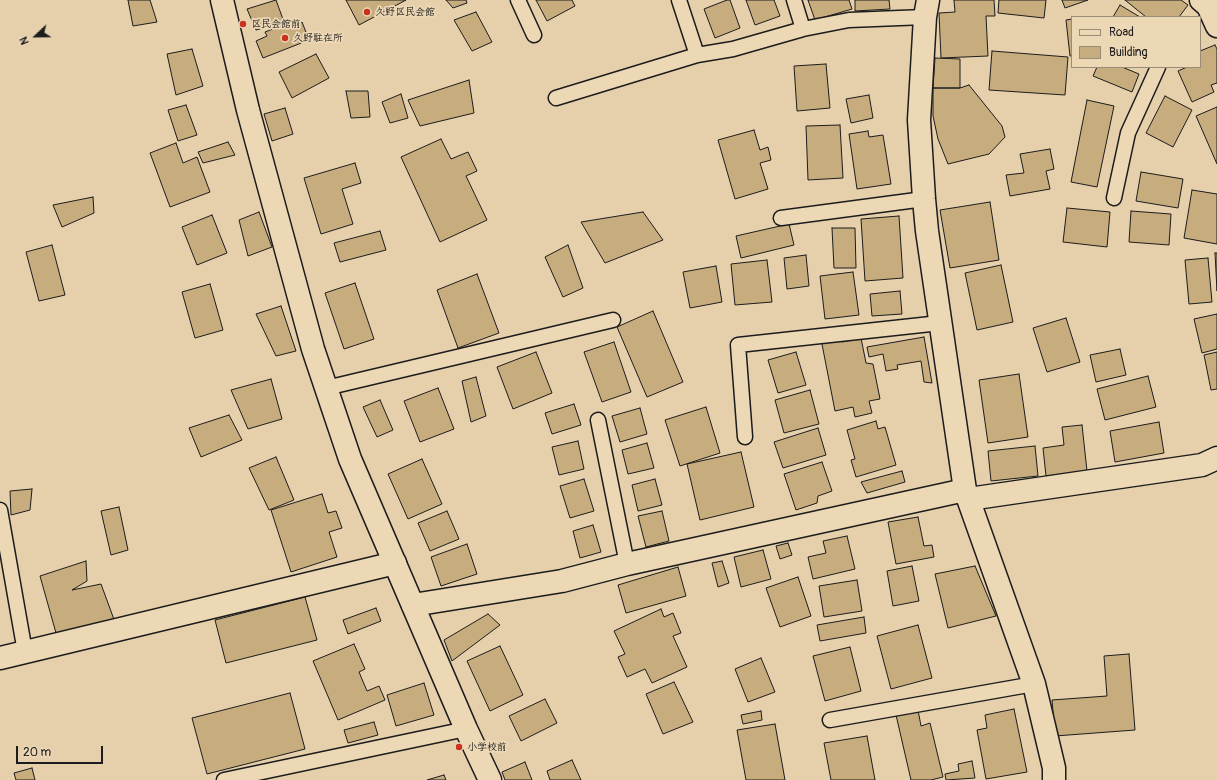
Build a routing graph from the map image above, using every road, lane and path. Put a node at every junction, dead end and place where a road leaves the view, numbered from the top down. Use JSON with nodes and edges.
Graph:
{"nodes":[{"id":1,"x":518,"y":0,"type":"edge"},
{"id":2,"x":679,"y":0,"type":"edge"},
{"id":3,"x":794,"y":0,"type":"edge"},
{"id":4,"x":226,"y":2,"type":"edge"},
{"id":5,"x":927,"y":8,"type":"edge"},
{"id":6,"x":1202,"y":8,"type":"edge"},
{"id":7,"x":1217,"y":26,"type":"edge"},
{"id":8,"x":804,"y":29,"type":"junction"},
{"id":9,"x":534,"y":35,"type":"dead end"},
{"id":10,"x":697,"y":55,"type":"junction"},
{"id":11,"x":1158,"y":68,"type":"edge"},
{"id":12,"x":556,"y":98,"type":"dead end"},
{"id":13,"x":1114,"y":198,"type":"dead end"},
{"id":14,"x":924,"y":199,"type":"junction"},
{"id":15,"x":781,"y":218,"type":"dead end"},
{"id":16,"x":613,"y":320,"type":"dead end"},
{"id":17,"x":940,"y":323,"type":"junction"},
{"id":18,"x":326,"y":388,"type":"junction"},
{"id":19,"x":598,"y":420,"type":"dead end"},
{"id":20,"x":745,"y":437,"type":"dead end"},
{"id":21,"x":1217,"y":458,"type":"edge"},
{"id":22,"x":967,"y":494,"type":"junction"},
{"id":23,"x":0,"y":510,"type":"edge"},
{"id":24,"x":395,"y":563,"type":"junction"},
{"id":25,"x":627,"y":564,"type":"junction"},
{"id":26,"x":413,"y":606,"type":"junction"},
{"id":27,"x":24,"y":652,"type":"junction"},
{"id":28,"x":0,"y":658,"type":"edge"},
{"id":29,"x":1034,"y":684,"type":"junction"},
{"id":30,"x":830,"y":720,"type":"dead end"},
{"id":31,"x":466,"y":729,"type":"junction"},
{"id":32,"x":224,"y":780,"type":"edge"},
{"id":33,"x":490,"y":780,"type":"edge"},
{"id":34,"x":1054,"y":780,"type":"edge"}],
"edges":[{"from":1,"to":9,"type":"lane"},
{"from":2,"to":10,"type":"lane"},
{"from":3,"to":8,"type":"lane"},
{"from":4,"to":18,"type":"street"},
{"from":5,"to":8,"type":"lane"},
{"from":5,"to":14,"type":"street"},
{"from":6,"to":7,"type":"street"},
{"from":8,"to":10,"type":"lane"},
{"from":10,"to":12,"type":"lane"},
{"from":11,"to":13,"type":"lane"},
{"from":14,"to":15,"type":"lane"},
{"from":14,"to":17,"type":"street"},
{"from":16,"to":18,"type":"lane"},
{"from":17,"to":20,"type":"lane"},
{"from":17,"to":22,"type":"street"},
{"from":18,"to":24,"type":"street"},
{"from":19,"to":25,"type":"lane"},
{"from":21,"to":22,"type":"street"},
{"from":22,"to":25,"type":"street"},
{"from":22,"to":29,"type":"street"},
{"from":23,"to":27,"type":"lane"},
{"from":24,"to":26,"type":"street"},
{"from":24,"to":27,"type":"street"},
{"from":25,"to":26,"type":"street"},
{"from":26,"to":31,"type":"street"},
{"from":27,"to":28,"type":"street"},
{"from":29,"to":30,"type":"lane"},
{"from":29,"to":34,"type":"street"},
{"from":31,"to":32,"type":"lane"},
{"from":31,"to":33,"type":"street"}]}
